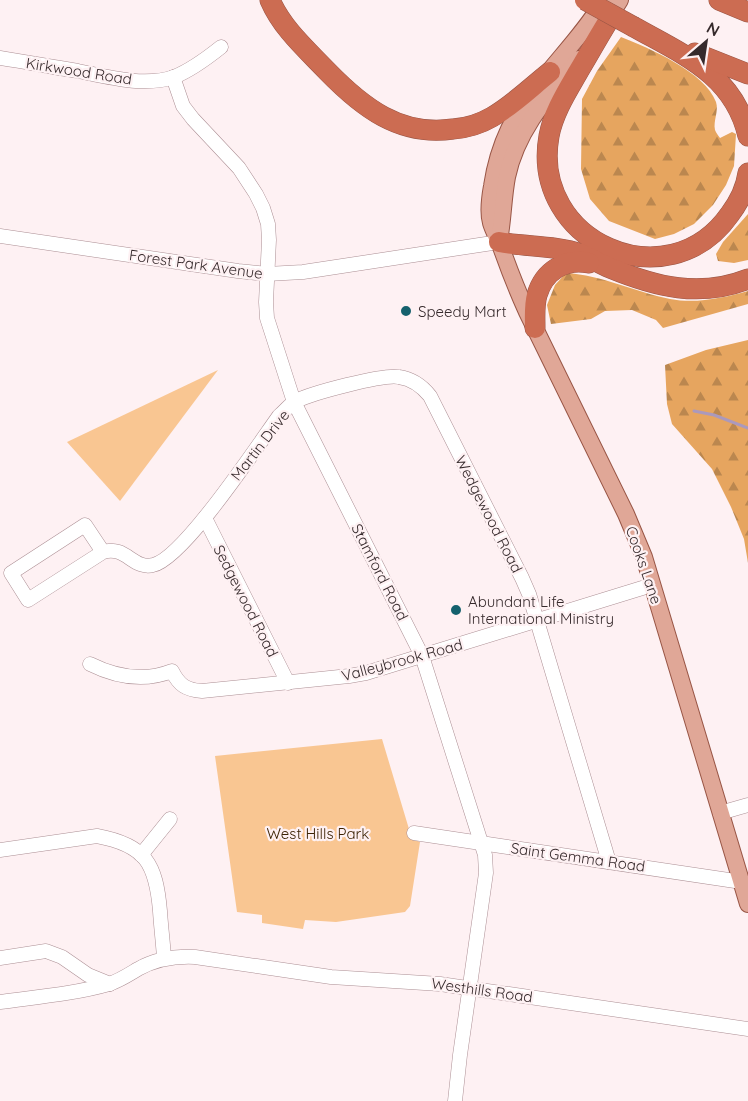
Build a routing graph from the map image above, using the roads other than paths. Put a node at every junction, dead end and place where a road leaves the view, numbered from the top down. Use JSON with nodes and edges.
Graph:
{"nodes":[{"id":1,"x":270,"y":0,"type":"edge"},
{"id":2,"x":585,"y":0,"type":"edge"},
{"id":3,"x":719,"y":0,"type":"edge"},
{"id":4,"x":612,"y":5,"type":"edge"},
{"id":5,"x":748,"y":12,"type":"edge"},
{"id":6,"x":634,"y":27,"type":"junction"},
{"id":7,"x":221,"y":47,"type":"dead end"},
{"id":8,"x":0,"y":58,"type":"edge"},
{"id":9,"x":550,"y":72,"type":"junction"},
{"id":10,"x":748,"y":74,"type":"edge"},
{"id":11,"x":173,"y":77,"type":"junction"},
{"id":12,"x":748,"y":136,"type":"edge"},
{"id":13,"x":748,"y":173,"type":"edge"},
{"id":14,"x":0,"y":236,"type":"edge"},
{"id":15,"x":499,"y":242,"type":"junction"},
{"id":16,"x":605,"y":266,"type":"junction"},
{"id":17,"x":267,"y":274,"type":"junction"},
{"id":18,"x":748,"y":279,"type":"edge"},
{"id":19,"x":535,"y":328,"type":"junction"},
{"id":20,"x":381,"y":378,"type":"joint"},
{"id":21,"x":294,"y":402,"type":"junction"},
{"id":22,"x":205,"y":518,"type":"junction"},
{"id":23,"x":103,"y":552,"type":"junction"},
{"id":24,"x":652,"y":585,"type":"junction"},
{"id":25,"x":536,"y":621,"type":"junction"},
{"id":26,"x":422,"y":656,"type":"junction"},
{"id":27,"x":90,"y":664,"type":"dead end"},
{"id":28,"x":288,"y":683,"type":"junction"},
{"id":29,"x":748,"y":805,"type":"edge"},
{"id":30,"x":720,"y":813,"type":"junction"},
{"id":31,"x":170,"y":819,"type":"dead end"},
{"id":32,"x":414,"y":833,"type":"dead end"},
{"id":33,"x":480,"y":843,"type":"junction"},
{"id":34,"x":0,"y":850,"type":"edge"},
{"id":35,"x":141,"y":855,"type":"junction"},
{"id":36,"x":609,"y":862,"type":"junction"},
{"id":37,"x":741,"y":882,"type":"junction"},
{"id":38,"x":748,"y":903,"type":"edge"},
{"id":39,"x":0,"y":958,"type":"edge"},
{"id":40,"x":164,"y":958,"type":"junction"},
{"id":41,"x":110,"y":984,"type":"junction"},
{"id":42,"x":469,"y":988,"type":"junction"},
{"id":43,"x":0,"y":1002,"type":"edge"},
{"id":44,"x":748,"y":1029,"type":"edge"},
{"id":45,"x":455,"y":1101,"type":"edge"}],
"edges":[{"from":1,"to":9,"type":"highway"},
{"from":2,"to":6,"type":"highway","bridge":true},
{"from":3,"to":5,"type":"highway"},
{"from":4,"to":9,"type":"main road","name":"Cooks Lane"},
{"from":4,"to":13,"type":"highway"},
{"from":4,"to":15,"type":"main road"},
{"from":6,"to":10,"type":"highway"},
{"from":6,"to":12,"type":"highway"},
{"from":7,"to":11,"type":"street","name":"Kirkwood Road"},
{"from":8,"to":11,"type":"street","name":"Kirkwood Road"},
{"from":9,"to":15,"type":"main road","name":"Cooks Lane"},
{"from":11,"to":17,"type":"street","name":"Stamford Road"},
{"from":14,"to":17,"type":"street","name":"Forest Park Avenue"},
{"from":15,"to":16,"type":"highway"},
{"from":15,"to":17,"type":"street","name":"Forest Park Avenue"},
{"from":15,"to":19,"type":"main road","name":"Cooks Lane"},
{"from":16,"to":18,"type":"highway"},
{"from":16,"to":19,"type":"highway"},
{"from":17,"to":21,"type":"street","name":"Stamford Road"},
{"from":19,"to":24,"type":"main road","name":"Cooks Lane"},
{"from":20,"to":21,"type":"street","name":"Martin Drive"},
{"from":20,"to":25,"type":"street","name":"Wedgewood Road"},
{"from":21,"to":22,"type":"street","name":"Martin Drive"},
{"from":21,"to":26,"type":"street","name":"Stamford Road"},
{"from":22,"to":23,"type":"street","name":"Martin Drive"},
{"from":22,"to":28,"type":"street","name":"Sedgewood Road"},
{"from":23,"to":23,"type":"street"},
{"from":24,"to":25,"type":"street","name":"Valleybrook Road"},
{"from":24,"to":30,"type":"main road","name":"Cooks Lane"},
{"from":25,"to":26,"type":"street","name":"Valleybrook Road"},
{"from":25,"to":36,"type":"street","name":"Wedgewood Road"},
{"from":26,"to":28,"type":"street","name":"Valleybrook Road"},
{"from":26,"to":33,"type":"street","name":"Stamford Road"},
{"from":27,"to":28,"type":"street","name":"Valleybrook Road"},
{"from":29,"to":30,"type":"street"},
{"from":30,"to":37,"type":"main road","name":"Cooks Lane"},
{"from":31,"to":35,"type":"street"},
{"from":32,"to":33,"type":"street","name":"Saint Gemma Road"},
{"from":33,"to":36,"type":"street","name":"Saint Gemma Road"},
{"from":33,"to":42,"type":"street","name":"Stamford Road"},
{"from":34,"to":35,"type":"street"},
{"from":35,"to":40,"type":"street"},
{"from":36,"to":37,"type":"street","name":"Saint Gemma Road"},
{"from":37,"to":38,"type":"main road","name":"Cooks Lane"},
{"from":39,"to":41,"type":"street"},
{"from":40,"to":41,"type":"street"},
{"from":40,"to":42,"type":"street","name":"Westhills Road"},
{"from":41,"to":43,"type":"street"},
{"from":42,"to":44,"type":"street","name":"Westhills Road"},
{"from":42,"to":45,"type":"street","name":"Stamford Road"}]}
